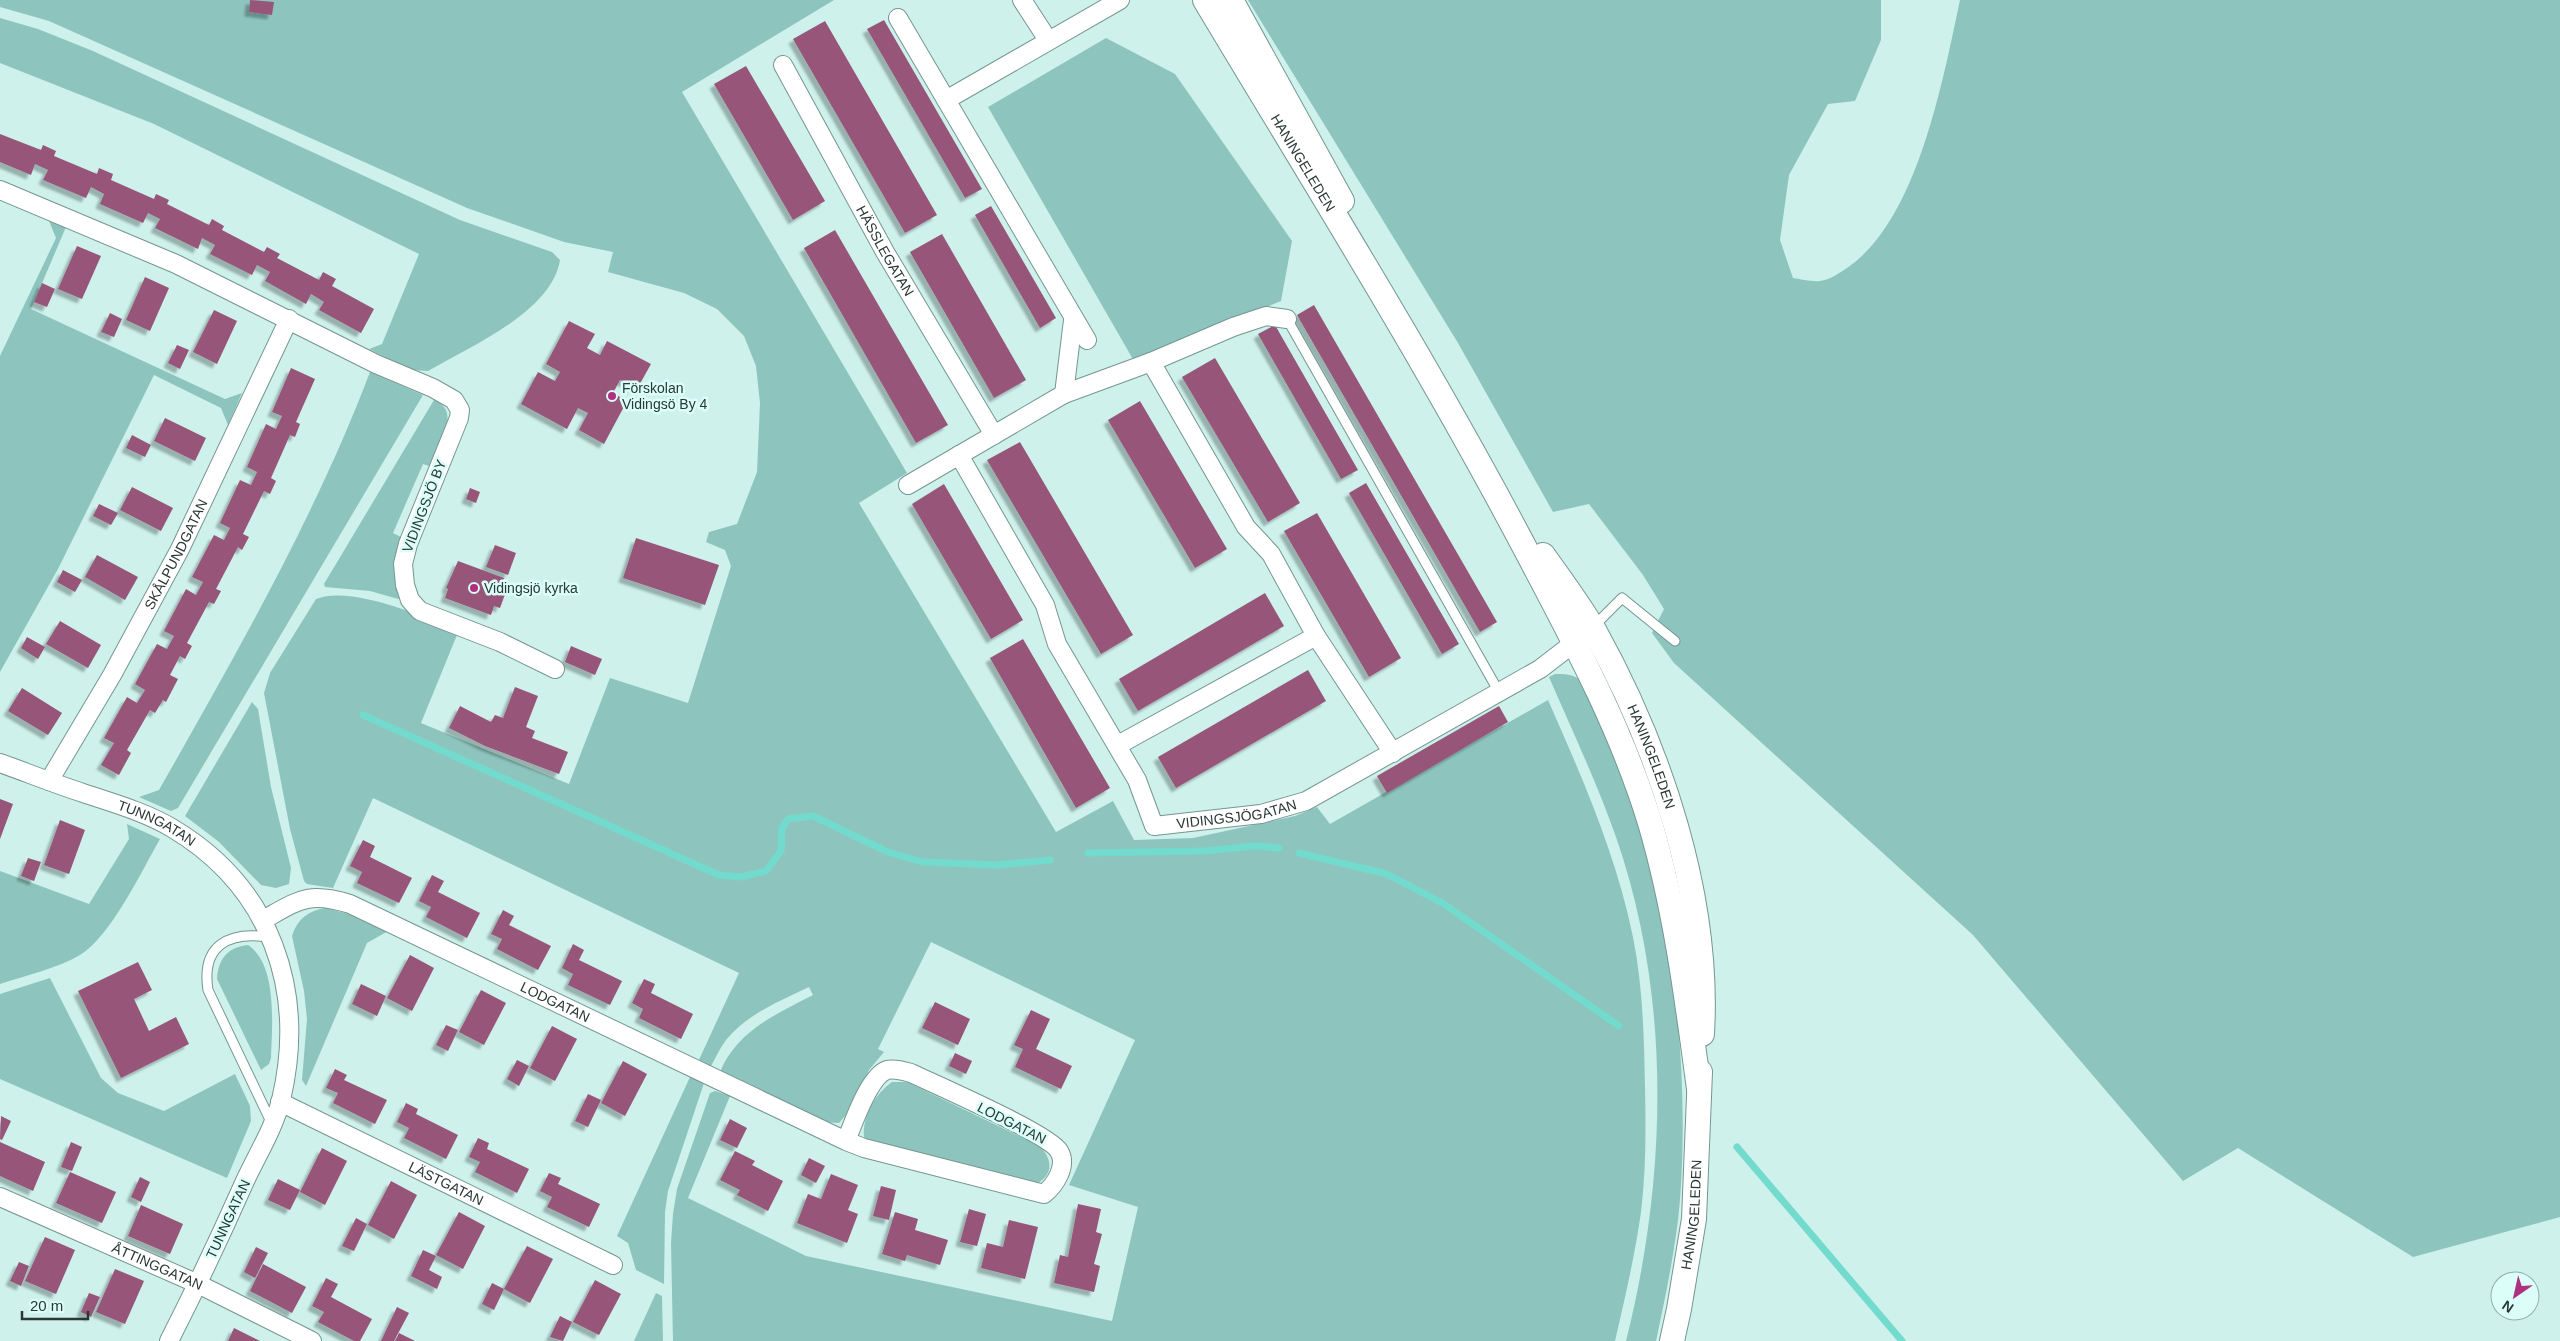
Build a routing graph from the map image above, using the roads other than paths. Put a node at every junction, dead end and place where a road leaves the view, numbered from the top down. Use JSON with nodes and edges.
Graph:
{"nodes":[{"id":1,"x":1022,"y":0,"type":"edge"},
{"id":2,"x":1120,"y":0,"type":"edge"},
{"id":3,"x":1205,"y":0,"type":"edge"},
{"id":4,"x":1230,"y":0,"type":"edge"},
{"id":5,"x":898,"y":18,"type":"dead end"},
{"id":6,"x":1048,"y":40,"type":"junction"},
{"id":7,"x":783,"y":65,"type":"dead end"},
{"id":8,"x":946,"y":100,"type":"junction"},
{"id":9,"x":0,"y":190,"type":"edge"},
{"id":10,"x":289,"y":319,"type":"junction"},
{"id":11,"x":1287,"y":319,"type":"joint"},
{"id":12,"x":1073,"y":320,"type":"junction"},
{"id":13,"x":1401,"y":327,"type":"junction"},
{"id":14,"x":1087,"y":340,"type":"dead end"},
{"id":15,"x":1151,"y":362,"type":"junction"},
{"id":16,"x":1064,"y":394,"type":"junction"},
{"id":17,"x":994,"y":435,"type":"junction"},
{"id":18,"x":960,"y":455,"type":"junction"},
{"id":19,"x":1481,"y":465,"type":"junction"},
{"id":20,"x":908,"y":485,"type":"dead end"},
{"id":21,"x":1593,"y":628,"type":"junction"},
{"id":22,"x":1316,"y":636,"type":"junction"},
{"id":23,"x":1674,"y":641,"type":"dead end"},
{"id":24,"x":1575,"y":644,"type":"junction"},
{"id":25,"x":555,"y":669,"type":"dead end"},
{"id":26,"x":1499,"y":692,"type":"junction"},
{"id":27,"x":1118,"y":745,"type":"junction"},
{"id":28,"x":1393,"y":753,"type":"junction"},
{"id":29,"x":0,"y":763,"type":"edge"},
{"id":30,"x":49,"y":782,"type":"junction"},
{"id":31,"x":263,"y":920,"type":"junction"},
{"id":32,"x":272,"y":937,"type":"junction"},
{"id":33,"x":1699,"y":1089,"type":"junction"},
{"id":34,"x":280,"y":1102,"type":"junction"},
{"id":35,"x":272,"y":1124,"type":"junction"},
{"id":36,"x":846,"y":1141,"type":"junction"},
{"id":37,"x":0,"y":1196,"type":"edge"},
{"id":38,"x":613,"y":1265,"type":"dead end"},
{"id":39,"x":198,"y":1284,"type":"junction"},
{"id":40,"x":170,"y":1341,"type":"edge"},
{"id":41,"x":312,"y":1341,"type":"edge"},
{"id":42,"x":1672,"y":1341,"type":"edge"}],
"edges":[{"from":1,"to":6,"type":"street"},
{"from":2,"to":6,"type":"street"},
{"from":3,"to":13,"type":"main road","name":"HANINGELEDEN"},
{"from":4,"to":13,"type":"main road","name":"HANINGELEDEN"},
{"from":5,"to":8,"type":"street"},
{"from":6,"to":8,"type":"street"},
{"from":7,"to":17,"type":"street","name":"HÄSSLEGATAN"},
{"from":8,"to":12,"type":"street"},
{"from":9,"to":10,"type":"street"},
{"from":10,"to":25,"type":"street","name":"VIDINGSJÖ BY"},
{"from":10,"to":30,"type":"street","name":"SKÅLPUNDGATAN"},
{"from":11,"to":15,"type":"street"},
{"from":11,"to":26,"type":"lane"},
{"from":12,"to":14,"type":"street"},
{"from":12,"to":16,"type":"street"},
{"from":13,"to":19,"type":"main road","name":"HANINGELEDEN"},
{"from":15,"to":16,"type":"street"},
{"from":15,"to":22,"type":"street"},
{"from":16,"to":17,"type":"street"},
{"from":17,"to":18,"type":"street"},
{"from":18,"to":20,"type":"street"},
{"from":18,"to":27,"type":"street","name":"VIDINGSJÖGATAN"},
{"from":19,"to":21,"type":"main road","name":"HANINGELEDEN"},
{"from":19,"to":24,"type":"main road","name":"HANINGELEDEN"},
{"from":21,"to":23,"type":"lane"},
{"from":21,"to":24,"type":"street","name":"VIDINGSJÖGATAN"},
{"from":21,"to":33,"type":"main road","name":"HANINGELEDEN"},
{"from":22,"to":27,"type":"street"},
{"from":22,"to":28,"type":"street"},
{"from":24,"to":26,"type":"street","name":"VIDINGSJÖGATAN"},
{"from":24,"to":33,"type":"main road","name":"HANINGELEDEN"},
{"from":26,"to":28,"type":"street","name":"VIDINGSJÖGATAN"},
{"from":27,"to":28,"type":"street","name":"VIDINGSJÖGATAN"},
{"from":29,"to":30,"type":"street","name":"TUNNGATAN"},
{"from":30,"to":31,"type":"street","name":"TUNNGATAN"},
{"from":31,"to":32,"type":"street","name":"TUNNGATAN"},
{"from":31,"to":36,"type":"street","name":"LODGATAN"},
{"from":32,"to":34,"type":"street","name":"TUNNGATAN"},
{"from":32,"to":35,"type":"lane"},
{"from":33,"to":42,"type":"main road","name":"HANINGELEDEN"},
{"from":34,"to":35,"type":"street","name":"TUNNGATAN"},
{"from":34,"to":38,"type":"street","name":"LÄSTGATAN"},
{"from":35,"to":39,"type":"street","name":"TUNNGATAN"},
{"from":36,"to":36,"type":"street","name":"LODGATAN"},
{"from":37,"to":39,"type":"street","name":"ÅTTINGGATAN"},
{"from":39,"to":40,"type":"street","name":"TUNNGATAN"},
{"from":39,"to":41,"type":"street","name":"ÅTTINGGATAN"}]}
